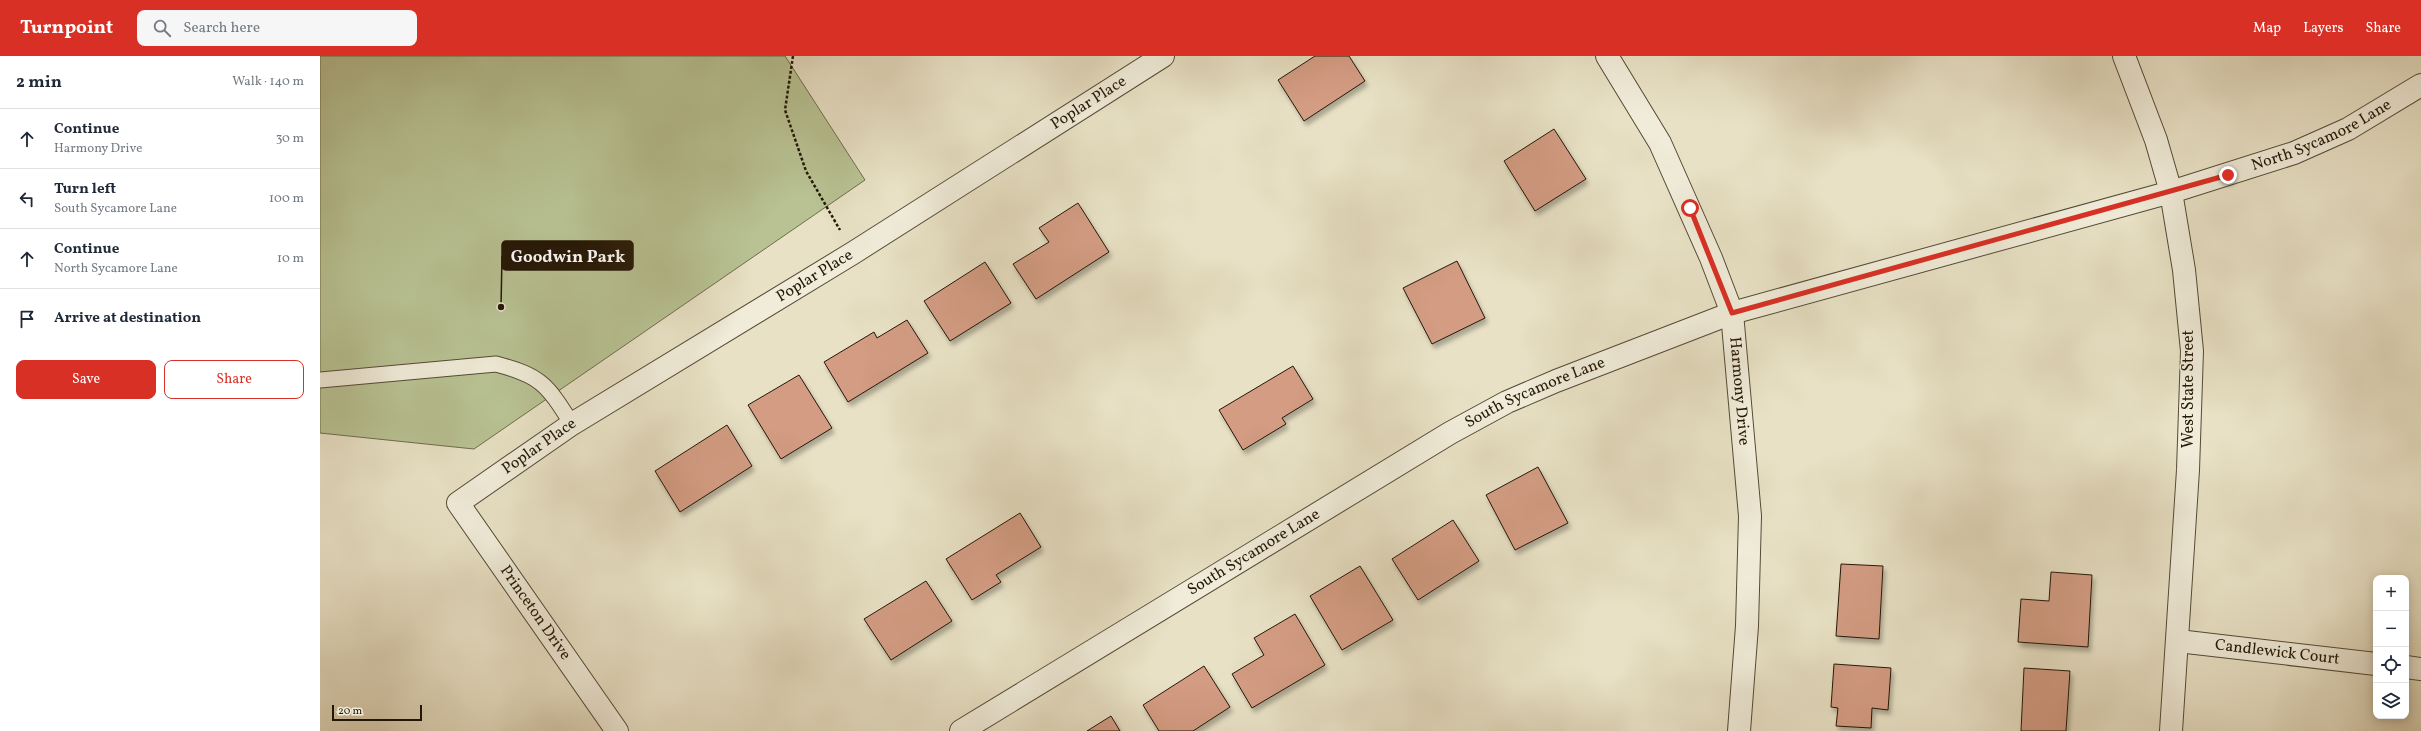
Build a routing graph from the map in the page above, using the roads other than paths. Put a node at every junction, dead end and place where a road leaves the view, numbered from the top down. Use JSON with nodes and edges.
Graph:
{"nodes":[{"id":1,"x":1164,"y":56,"type":"edge"},
{"id":2,"x":1607,"y":56,"type":"edge"},
{"id":3,"x":2124,"y":56,"type":"edge"},
{"id":4,"x":2421,"y":85,"type":"edge"},
{"id":5,"x":2171,"y":192,"type":"junction"},
{"id":6,"x":1732,"y":313,"type":"junction"},
{"id":7,"x":320,"y":380,"type":"edge"},
{"id":8,"x":572,"y":424,"type":"junction"},
{"id":9,"x":466,"y":498,"type":"joint"},
{"id":10,"x":2178,"y":642,"type":"junction"},
{"id":11,"x":2373,"y":664,"type":"edge"},
{"id":12,"x":2409,"y":667,"type":"edge"},
{"id":13,"x":2421,"y":669,"type":"edge"},
{"id":14,"x":617,"y":731,"type":"edge"},
{"id":15,"x":961,"y":731,"type":"edge"},
{"id":16,"x":1739,"y":731,"type":"edge"},
{"id":17,"x":2171,"y":731,"type":"edge"}],
"edges":[{"from":1,"to":8,"type":"street","name":"Poplar Place"},
{"from":2,"to":6,"type":"street","name":"Harmony Drive"},
{"from":3,"to":5,"type":"street","name":"West State Street"},
{"from":4,"to":5,"type":"street","name":"North Sycamore Lane"},
{"from":5,"to":6,"type":"street","name":"South Sycamore Lane"},
{"from":5,"to":10,"type":"street","name":"West State Street"},
{"from":6,"to":15,"type":"street","name":"South Sycamore Lane"},
{"from":6,"to":16,"type":"street","name":"Harmony Drive"},
{"from":7,"to":8,"type":"lane"},
{"from":8,"to":9,"type":"street","name":"Poplar Place"},
{"from":9,"to":14,"type":"street","name":"Princeton Drive"},
{"from":10,"to":11,"type":"street","name":"Candlewick Court"},
{"from":10,"to":17,"type":"street","name":"West State Street"},
{"from":12,"to":13,"type":"street"}]}
